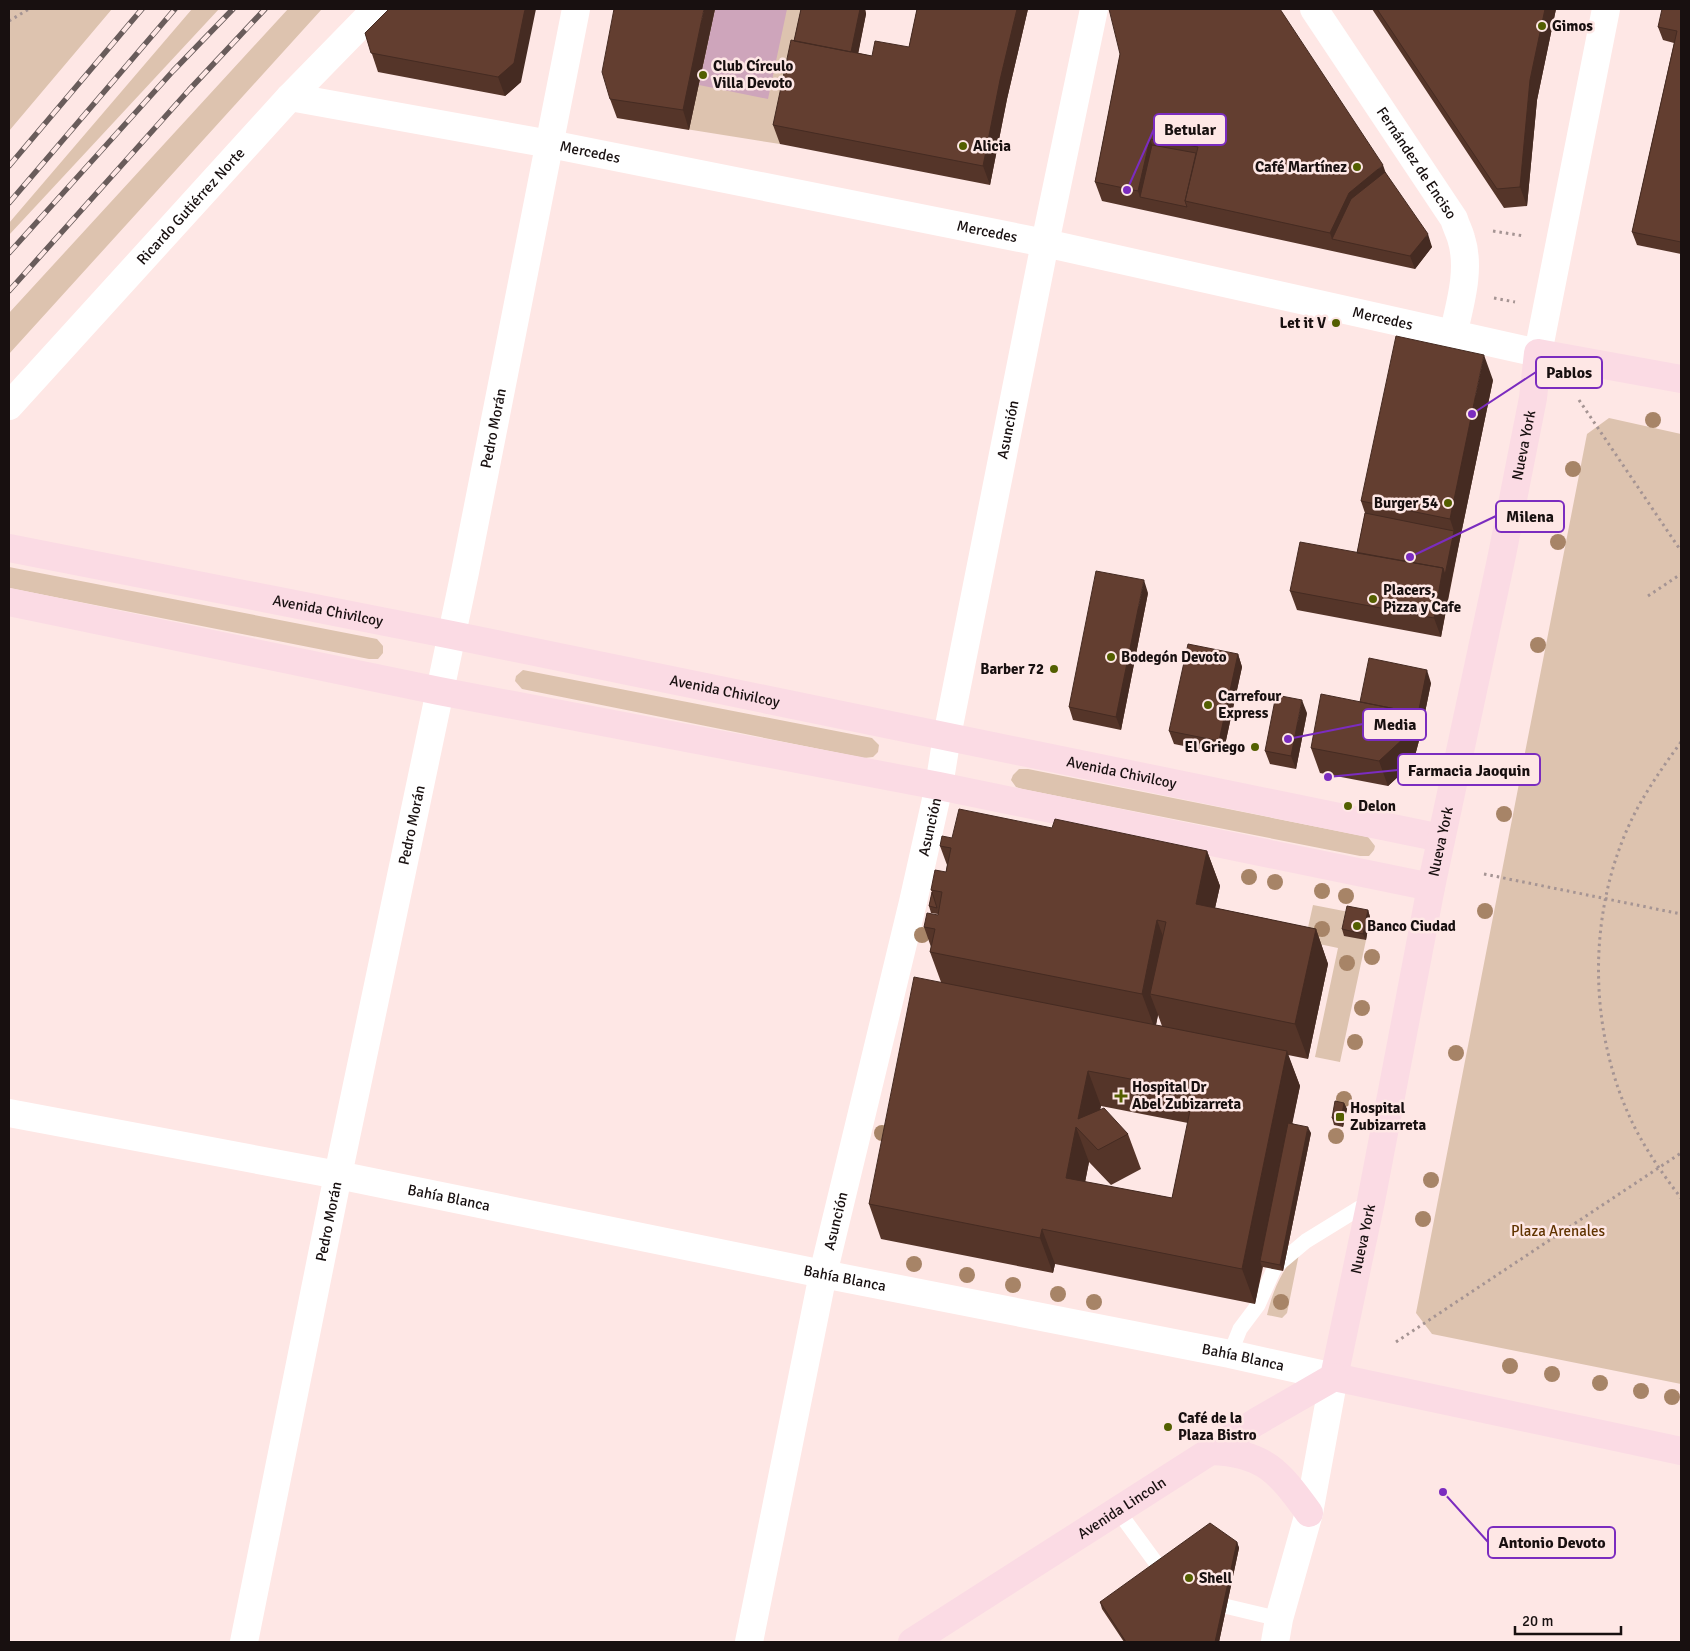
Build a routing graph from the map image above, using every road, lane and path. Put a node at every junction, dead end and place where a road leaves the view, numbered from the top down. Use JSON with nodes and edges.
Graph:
{"nodes":[{"id":1,"x":29,"y":9,"type":"edge"},
{"id":2,"x":376,"y":9,"type":"edge"},
{"id":3,"x":576,"y":9,"type":"edge"},
{"id":4,"x":1094,"y":9,"type":"edge"},
{"id":5,"x":1314,"y":9,"type":"edge"},
{"id":6,"x":1606,"y":9,"type":"edge"},
{"id":7,"x":9,"y":21,"type":"edge"},
{"id":8,"x":290,"y":97,"type":"junction"},
{"id":9,"x":550,"y":144,"type":"junction"},
{"id":10,"x":1492,"y":230,"type":"dead end"},
{"id":11,"x":1524,"y":236,"type":"dead end"},
{"id":12,"x":1044,"y":243,"type":"junction"},
{"id":13,"x":1453,"y":335,"type":"junction"},
{"id":14,"x":1538,"y":353,"type":"junction"},
{"id":15,"x":1681,"y":379,"type":"edge"},
{"id":16,"x":1579,"y":400,"type":"dead end"},
{"id":17,"x":9,"y":406,"type":"edge"},
{"id":18,"x":9,"y":548,"type":"edge"},
{"id":19,"x":1681,"y":551,"type":"edge"},
{"id":20,"x":1681,"y":574,"type":"edge"},
{"id":21,"x":1648,"y":596,"type":"dead end"},
{"id":22,"x":9,"y":602,"type":"edge"},
{"id":23,"x":452,"y":635,"type":"junction"},
{"id":24,"x":439,"y":692,"type":"junction"},
{"id":25,"x":947,"y":736,"type":"junction"},
{"id":26,"x":1681,"y":742,"type":"edge"},
{"id":27,"x":938,"y":786,"type":"junction"},
{"id":28,"x":1441,"y":838,"type":"junction"},
{"id":29,"x":1484,"y":874,"type":"dead end"},
{"id":30,"x":1431,"y":886,"type":"junction"},
{"id":31,"x":1606,"y":899,"type":"junction"},
{"id":32,"x":1681,"y":914,"type":"edge"},
{"id":33,"x":9,"y":1113,"type":"edge"},
{"id":34,"x":1681,"y":1153,"type":"edge"},
{"id":35,"x":1659,"y":1168,"type":"junction"},
{"id":36,"x":338,"y":1175,"type":"junction"},
{"id":37,"x":1681,"y":1198,"type":"edge"},
{"id":38,"x":1371,"y":1201,"type":"junction"},
{"id":39,"x":823,"y":1274,"type":"junction"},
{"id":40,"x":1396,"y":1342,"type":"dead end"},
{"id":41,"x":1230,"y":1354,"type":"junction"},
{"id":42,"x":1334,"y":1377,"type":"junction"},
{"id":43,"x":1681,"y":1451,"type":"edge"},
{"id":44,"x":1211,"y":1452,"type":"junction"},
{"id":45,"x":1118,"y":1511,"type":"junction"},
{"id":46,"x":1309,"y":1514,"type":"junction"},
{"id":47,"x":1175,"y":1588,"type":"edge"},
{"id":48,"x":1190,"y":1598,"type":"edge"},
{"id":49,"x":1277,"y":1630,"type":"edge"},
{"id":50,"x":244,"y":1642,"type":"edge"},
{"id":51,"x":749,"y":1642,"type":"edge"},
{"id":52,"x":912,"y":1642,"type":"edge"}],
"edges":[{"from":1,"to":7,"type":"path"},
{"from":2,"to":8,"type":"street","name":"Ricardo Gutiérrez Norte"},
{"from":3,"to":9,"type":"street","name":"Pedro Morán"},
{"from":4,"to":12,"type":"street","name":"Asunción"},
{"from":5,"to":13,"type":"street","name":"Fernández de Enciso"},
{"from":6,"to":14,"type":"street","name":"Nueva York"},
{"from":8,"to":9,"type":"street","name":"Mercedes"},
{"from":8,"to":17,"type":"street","name":"Ricardo Gutiérrez Norte"},
{"from":9,"to":12,"type":"street","name":"Mercedes"},
{"from":9,"to":23,"type":"street","name":"Pedro Morán"},
{"from":10,"to":11,"type":"path"},
{"from":12,"to":13,"type":"street","name":"Mercedes"},
{"from":12,"to":25,"type":"street","name":"Asunción"},
{"from":13,"to":14,"type":"street","name":"Mercedes"},
{"from":14,"to":15,"type":"street","name":"Mercedes"},
{"from":14,"to":28,"type":"street","name":"Nueva York"},
{"from":16,"to":19,"type":"path"},
{"from":18,"to":23,"type":"street","name":"Avenida Chivilcoy"},
{"from":20,"to":21,"type":"path"},
{"from":22,"to":24,"type":"street"},
{"from":23,"to":24,"type":"street","name":"Pedro Morán"},
{"from":23,"to":25,"type":"street","name":"Avenida Chivilcoy"},
{"from":24,"to":27,"type":"street"},
{"from":24,"to":36,"type":"street","name":"Pedro Morán"},
{"from":25,"to":27,"type":"street","name":"Asunción"},
{"from":25,"to":28,"type":"street","name":"Avenida Chivilcoy"},
{"from":26,"to":31,"type":"path"},
{"from":27,"to":30,"type":"street"},
{"from":27,"to":39,"type":"street","name":"Asunción"},
{"from":28,"to":30,"type":"street","name":"Nueva York"},
{"from":29,"to":31,"type":"path"},
{"from":30,"to":38,"type":"street","name":"Nueva York"},
{"from":31,"to":32,"type":"path"},
{"from":31,"to":35,"type":"path"},
{"from":33,"to":36,"type":"street","name":"Bahía Blanca"},
{"from":34,"to":35,"type":"path"},
{"from":35,"to":37,"type":"path"},
{"from":35,"to":40,"type":"path"},
{"from":36,"to":39,"type":"street","name":"Bahía Blanca"},
{"from":36,"to":50,"type":"street","name":"Pedro Morán"},
{"from":38,"to":41,"type":"lane"},
{"from":38,"to":42,"type":"street","name":"Nueva York"},
{"from":39,"to":41,"type":"street","name":"Bahía Blanca"},
{"from":39,"to":51,"type":"street","name":"Asunción"},
{"from":41,"to":42,"type":"street","name":"Bahía Blanca"},
{"from":42,"to":43,"type":"street","name":"Bahía Blanca"},
{"from":42,"to":44,"type":"street","name":"Avenida Lincoln"},
{"from":42,"to":46,"type":"street","name":"Nueva York"},
{"from":44,"to":45,"type":"street","name":"Avenida Lincoln"},
{"from":44,"to":46,"type":"street"},
{"from":45,"to":47,"type":"lane"},
{"from":45,"to":52,"type":"street","name":"Avenida Lincoln"},
{"from":46,"to":49,"type":"street","name":"Nueva York"},
{"from":48,"to":49,"type":"lane"}]}
